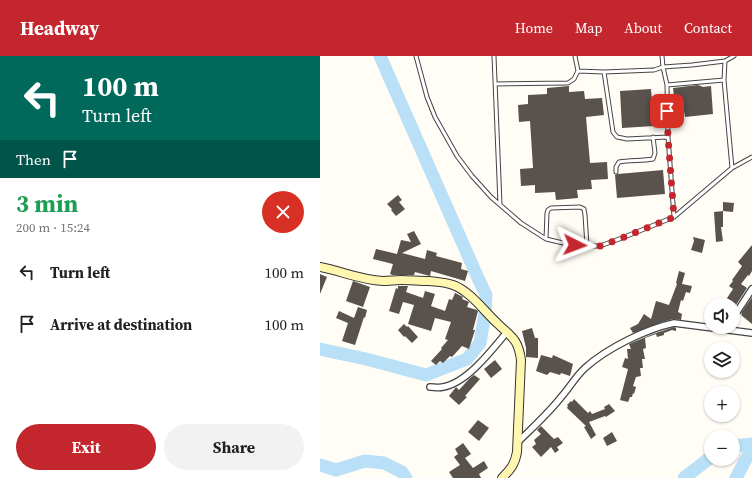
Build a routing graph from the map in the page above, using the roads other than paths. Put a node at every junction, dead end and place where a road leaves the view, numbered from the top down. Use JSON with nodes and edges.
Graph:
{"nodes":[{"id":1,"x":416,"y":56,"type":"edge"},
{"id":2,"x":494,"y":56,"type":"edge"},
{"id":3,"x":575,"y":56,"type":"edge"},
{"id":4,"x":662,"y":56,"type":"edge"},
{"id":5,"x":734,"y":56,"type":"edge"},
{"id":6,"x":725,"y":62,"type":"junction"},
{"id":7,"x":663,"y":67,"type":"junction"},
{"id":8,"x":578,"y":72,"type":"junction"},
{"id":9,"x":604,"y":72,"type":"junction"},
{"id":10,"x":724,"y":80,"type":"junction"},
{"id":11,"x":495,"y":84,"type":"junction"},
{"id":12,"x":666,"y":85,"type":"junction"},
{"id":13,"x":653,"y":137,"type":"junction"},
{"id":14,"x":668,"y":137,"type":"junction"},
{"id":15,"x":752,"y":157,"type":"edge"},
{"id":16,"x":732,"y":168,"type":"junction"},
{"id":17,"x":616,"y":172,"type":"dead end"},
{"id":18,"x":500,"y":204,"type":"junction"},
{"id":19,"x":674,"y":217,"type":"junction"},
{"id":20,"x":546,"y":238,"type":"junction"},
{"id":21,"x":586,"y":246,"type":"junction"},
{"id":22,"x":320,"y":267,"type":"edge"},
{"id":23,"x":752,"y":289,"type":"edge"},
{"id":24,"x":740,"y":307,"type":"edge"},
{"id":25,"x":704,"y":326,"type":"edge"},
{"id":26,"x":504,"y":330,"type":"junction"},
{"id":27,"x":740,"y":331,"type":"edge"},
{"id":28,"x":752,"y":333,"type":"edge"},
{"id":29,"x":430,"y":387,"type":"dead end"},
{"id":30,"x":518,"y":442,"type":"junction"},
{"id":31,"x":502,"y":478,"type":"edge"}],
"edges":[{"from":1,"to":18,"type":"lane"},
{"from":2,"to":11,"type":"lane"},
{"from":3,"to":8,"type":"lane"},
{"from":4,"to":7,"type":"lane"},
{"from":5,"to":6,"type":"lane"},
{"from":6,"to":7,"type":"lane"},
{"from":6,"to":10,"type":"lane"},
{"from":7,"to":9,"type":"lane"},
{"from":7,"to":12,"type":"lane"},
{"from":8,"to":9,"type":"lane"},
{"from":8,"to":11,"type":"lane"},
{"from":9,"to":13,"type":"lane"},
{"from":10,"to":12,"type":"lane"},
{"from":10,"to":16,"type":"lane"},
{"from":11,"to":18,"type":"lane"},
{"from":12,"to":14,"type":"lane"},
{"from":13,"to":14,"type":"lane"},
{"from":13,"to":17,"type":"lane"},
{"from":14,"to":19,"type":"lane"},
{"from":15,"to":16,"type":"lane"},
{"from":16,"to":19,"type":"lane"},
{"from":18,"to":20,"type":"lane"},
{"from":19,"to":21,"type":"lane"},
{"from":20,"to":21,"type":"lane"},
{"from":20,"to":21,"type":"lane"},
{"from":22,"to":26,"type":"main road"},
{"from":23,"to":24,"type":"street"},
{"from":25,"to":30,"type":"street"},
{"from":26,"to":29,"type":"street"},
{"from":26,"to":30,"type":"main road"},
{"from":27,"to":28,"type":"street"},
{"from":30,"to":31,"type":"main road"}]}
